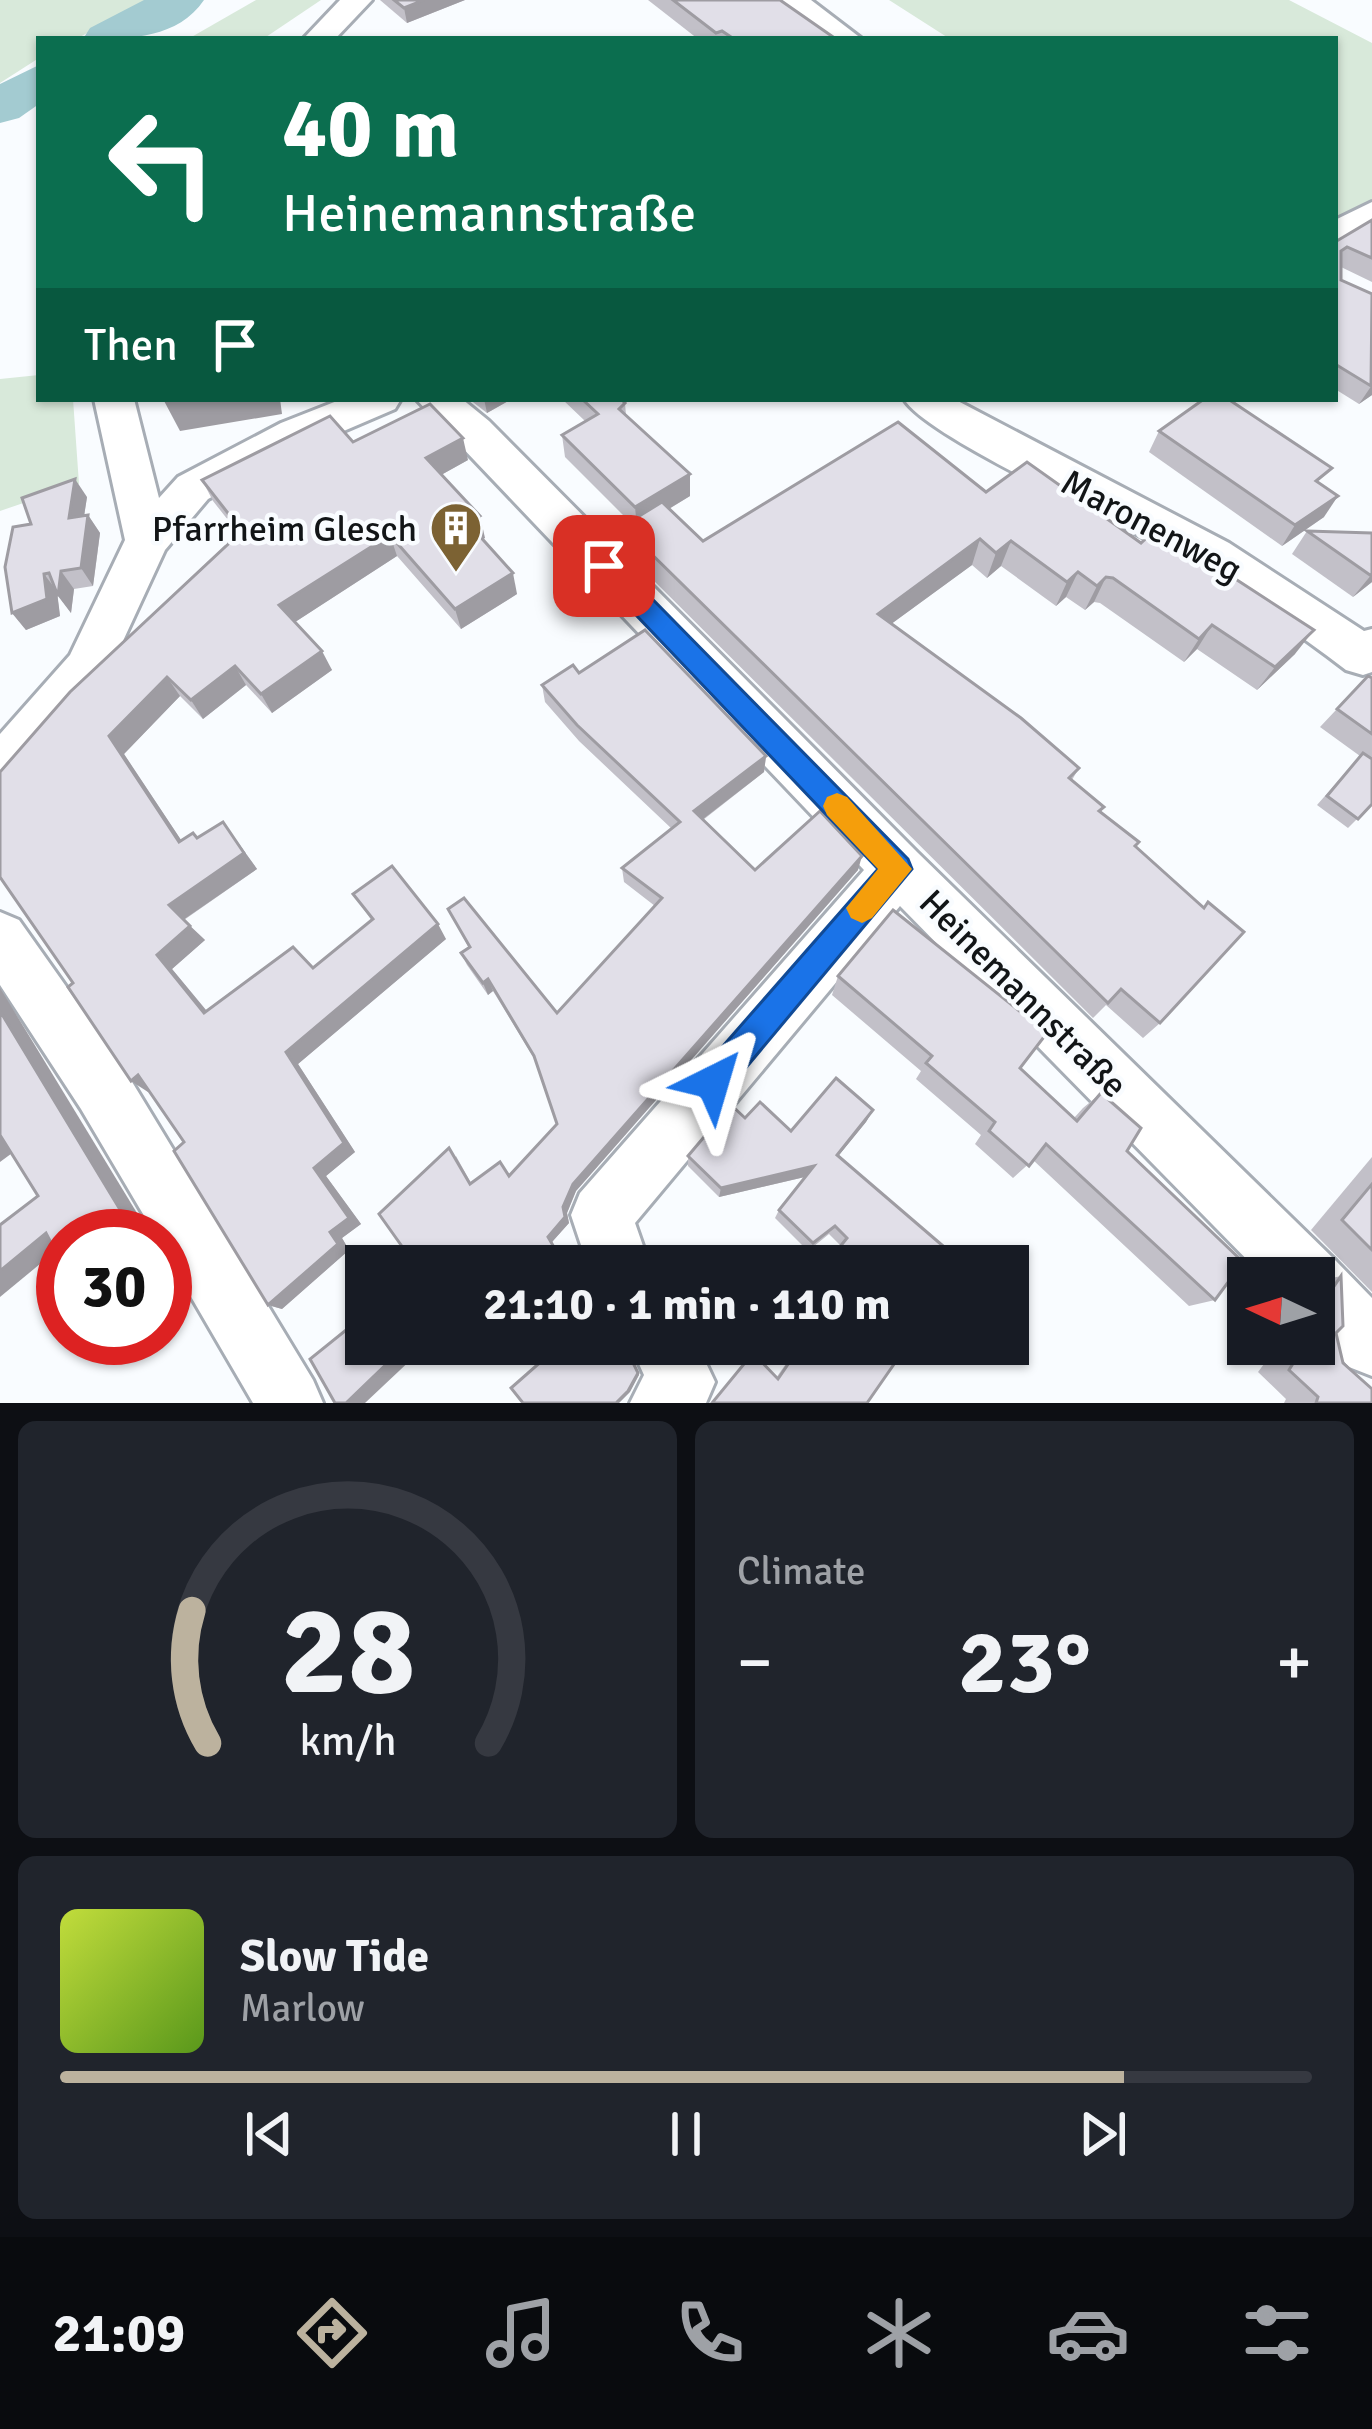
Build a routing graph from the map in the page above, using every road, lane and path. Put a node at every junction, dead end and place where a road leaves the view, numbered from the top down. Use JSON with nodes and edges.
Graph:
{"nodes":[{"id":1,"x":357,"y":0,"type":"edge"},
{"id":2,"x":791,"y":0,"type":"edge"},
{"id":3,"x":321,"y":36,"type":"edge"},
{"id":4,"x":843,"y":36,"type":"edge"},
{"id":5,"x":1372,"y":213,"type":"edge"},
{"id":6,"x":1338,"y":234,"type":"edge"},
{"id":7,"x":115,"y":402,"type":"edge"},
{"id":8,"x":374,"y":402,"type":"edge"},
{"id":9,"x":439,"y":402,"type":"edge"},
{"id":10,"x":928,"y":402,"type":"edge"},
{"id":11,"x":147,"y":540,"type":"junction"},
{"id":12,"x":1372,"y":648,"type":"edge"},
{"id":13,"x":0,"y":770,"type":"edge"},
{"id":14,"x":898,"y":869,"type":"junction"},
{"id":15,"x":0,"y":938,"type":"edge"},
{"id":16,"x":612,"y":1245,"type":"edge"},
{"id":17,"x":1288,"y":1257,"type":"edge"},
{"id":18,"x":1335,"y":1305,"type":"edge"},
{"id":19,"x":1372,"y":1344,"type":"edge"},
{"id":20,"x":673,"y":1365,"type":"edge"},
{"id":21,"x":290,"y":1403,"type":"edge"},
{"id":22,"x":663,"y":1403,"type":"edge"}],
"edges":[{"from":1,"to":3,"type":"street"},
{"from":2,"to":4,"type":"street"},
{"from":5,"to":6,"type":"street"},
{"from":7,"to":11,"type":"street"},
{"from":8,"to":11,"type":"street"},
{"from":9,"to":14,"type":"street","name":"Heinemannstraße"},
{"from":10,"to":12,"type":"street","name":"Maronenweg"},
{"from":11,"to":13,"type":"street"},
{"from":14,"to":16,"type":"street"},
{"from":14,"to":17,"type":"street","name":"Heinemannstraße"},
{"from":15,"to":21,"type":"street"},
{"from":18,"to":19,"type":"street","name":"Heinemannstraße"},
{"from":20,"to":22,"type":"street"}]}
